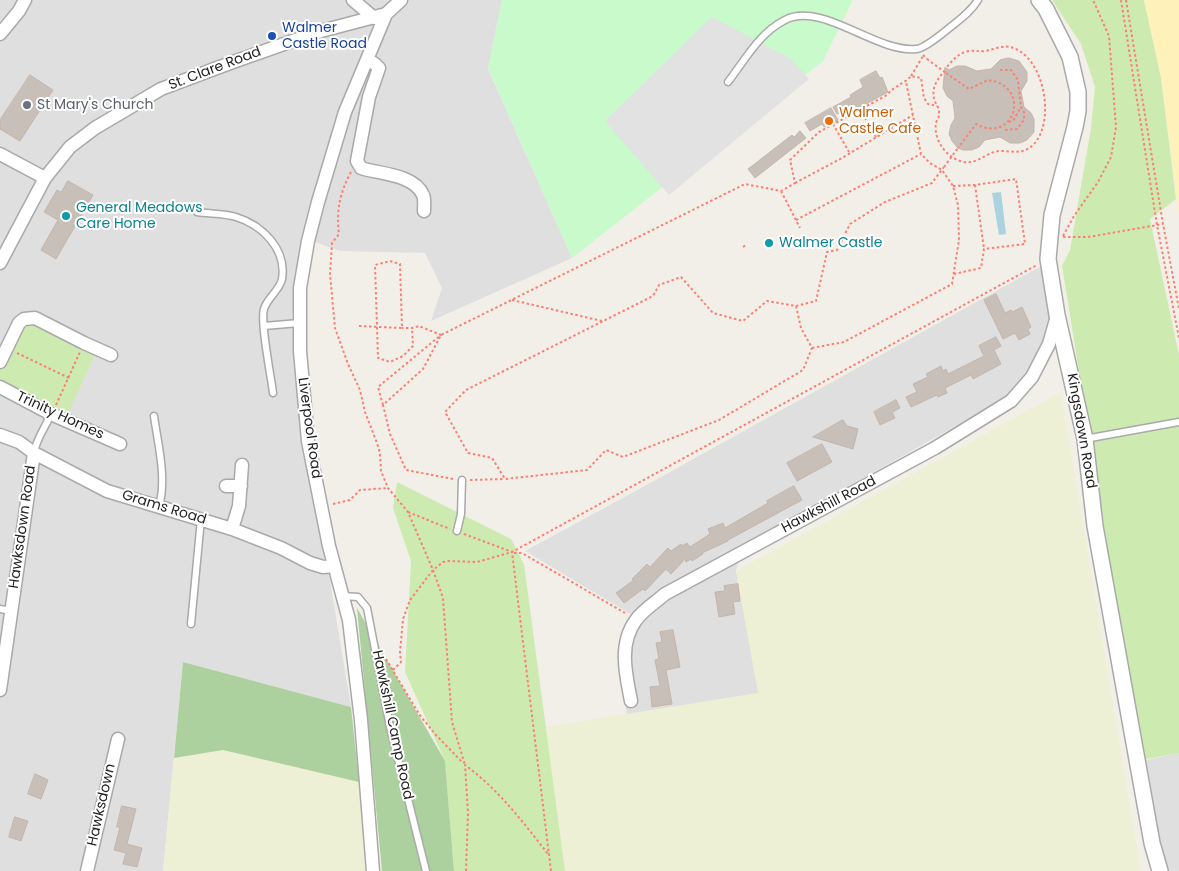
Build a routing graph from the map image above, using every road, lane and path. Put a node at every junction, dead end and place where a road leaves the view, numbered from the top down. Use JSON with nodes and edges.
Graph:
{"nodes":[{"id":1,"x":25,"y":0,"type":"edge"},
{"id":2,"x":353,"y":0,"type":"edge"},
{"id":3,"x":401,"y":0,"type":"edge"},
{"id":4,"x":978,"y":0,"type":"edge"},
{"id":5,"x":1040,"y":0,"type":"edge"},
{"id":6,"x":1093,"y":0,"type":"edge"},
{"id":7,"x":1121,"y":0,"type":"edge"},
{"id":8,"x":1126,"y":0,"type":"edge"},
{"id":9,"x":380,"y":16,"type":"junction"},
{"id":10,"x":0,"y":34,"type":"edge"},
{"id":11,"x":923,"y":56,"type":"dead end"},
{"id":12,"x":927,"y":59,"type":"dead end"},
{"id":13,"x":368,"y":60,"type":"junction"},
{"id":14,"x":946,"y":68,"type":"dead end"},
{"id":15,"x":1000,"y":70,"type":"dead end"},
{"id":16,"x":942,"y":74,"type":"dead end"},
{"id":17,"x":911,"y":76,"type":"junction"},
{"id":18,"x":728,"y":82,"type":"dead end"},
{"id":19,"x":906,"y":82,"type":"junction"},
{"id":20,"x":937,"y":106,"type":"junction"},
{"id":21,"x":1021,"y":107,"type":"junction"},
{"id":22,"x":860,"y":109,"type":"junction"},
{"id":23,"x":913,"y":115,"type":"junction"},
{"id":24,"x":1007,"y":122,"type":"junction"},
{"id":25,"x":833,"y":124,"type":"junction"},
{"id":26,"x":1004,"y":130,"type":"dead end"},
{"id":27,"x":876,"y":137,"type":"junction"},
{"id":28,"x":849,"y":152,"type":"junction"},
{"id":29,"x":0,"y":154,"type":"edge"},
{"id":30,"x":921,"y":154,"type":"junction"},
{"id":31,"x":356,"y":161,"type":"junction"},
{"id":32,"x":943,"y":169,"type":"junction"},
{"id":33,"x":45,"y":178,"type":"junction"},
{"id":34,"x":795,"y":183,"type":"junction"},
{"id":35,"x":974,"y":185,"type":"junction"},
{"id":36,"x":952,"y":186,"type":"junction"},
{"id":37,"x":781,"y":191,"type":"junction"},
{"id":38,"x":424,"y":211,"type":"dead end"},
{"id":39,"x":197,"y":212,"type":"dead end"},
{"id":40,"x":796,"y":220,"type":"junction"},
{"id":41,"x":1163,"y":224,"type":"junction"},
{"id":42,"x":1157,"y":225,"type":"junction"},
{"id":43,"x":800,"y":228,"type":"dead end"},
{"id":44,"x":746,"y":245,"type":"dead end"},
{"id":45,"x":743,"y":247,"type":"dead end"},
{"id":46,"x":984,"y":249,"type":"junction"},
{"id":47,"x":1048,"y":259,"type":"junction"},
{"id":48,"x":0,"y":263,"type":"edge"},
{"id":49,"x":954,"y":274,"type":"junction"},
{"id":50,"x":511,"y":300,"type":"junction"},
{"id":51,"x":796,"y":306,"type":"junction"},
{"id":52,"x":1179,"y":309,"type":"edge"},
{"id":53,"x":1057,"y":314,"type":"junction"},
{"id":54,"x":602,"y":321,"type":"junction"},
{"id":55,"x":299,"y":324,"type":"junction"},
{"id":56,"x":264,"y":326,"type":"junction"},
{"id":57,"x":359,"y":326,"type":"dead end"},
{"id":58,"x":377,"y":327,"type":"junction"},
{"id":59,"x":402,"y":328,"type":"junction"},
{"id":60,"x":412,"y":328,"type":"junction"},
{"id":61,"x":441,"y":335,"type":"junction"},
{"id":62,"x":1179,"y":338,"type":"edge"},
{"id":63,"x":84,"y":343,"type":"junction"},
{"id":64,"x":3,"y":345,"type":"edge"},
{"id":65,"x":812,"y":348,"type":"junction"},
{"id":66,"x":111,"y":355,"type":"dead end"},
{"id":67,"x":0,"y":362,"type":"edge"},
{"id":68,"x":69,"y":378,"type":"junction"},
{"id":69,"x":0,"y":387,"type":"edge"},
{"id":70,"x":273,"y":393,"type":"dead end"},
{"id":71,"x":383,"y":405,"type":"junction"},
{"id":72,"x":51,"y":414,"type":"junction"},
{"id":73,"x":154,"y":416,"type":"dead end"},
{"id":74,"x":1179,"y":422,"type":"edge"},
{"id":75,"x":0,"y":434,"type":"edge"},
{"id":76,"x":1085,"y":439,"type":"junction"},
{"id":77,"x":120,"y":444,"type":"dead end"},
{"id":78,"x":34,"y":453,"type":"junction"},
{"id":79,"x":242,"y":465,"type":"dead end"},
{"id":80,"x":462,"y":480,"type":"junction"},
{"id":81,"x":505,"y":480,"type":"junction"},
{"id":82,"x":226,"y":486,"type":"dead end"},
{"id":83,"x":241,"y":486,"type":"junction"},
{"id":84,"x":388,"y":488,"type":"junction"},
{"id":85,"x":160,"y":506,"type":"junction"},
{"id":86,"x":321,"y":507,"type":"junction"},
{"id":87,"x":408,"y":512,"type":"junction"},
{"id":88,"x":201,"y":519,"type":"junction"},
{"id":89,"x":232,"y":529,"type":"junction"},
{"id":90,"x":457,"y":531,"type":"junction"},
{"id":91,"x":512,"y":552,"type":"junction"},
{"id":92,"x":334,"y":566,"type":"junction"},
{"id":93,"x":433,"y":570,"type":"junction"},
{"id":94,"x":342,"y":596,"type":"junction"},
{"id":95,"x":6,"y":610,"type":"edge"},
{"id":96,"x":636,"y":620,"type":"junction"},
{"id":97,"x":191,"y":624,"type":"dead end"},
{"id":98,"x":0,"y":690,"type":"edge"},
{"id":99,"x":631,"y":701,"type":"dead end"},
{"id":100,"x":118,"y":739,"type":"dead end"},
{"id":101,"x":465,"y":765,"type":"junction"},
{"id":102,"x":550,"y":856,"type":"junction"},
{"id":103,"x":86,"y":871,"type":"edge"},
{"id":104,"x":373,"y":871,"type":"edge"},
{"id":105,"x":426,"y":871,"type":"edge"},
{"id":106,"x":466,"y":871,"type":"edge"},
{"id":107,"x":551,"y":871,"type":"edge"},
{"id":108,"x":1160,"y":871,"type":"edge"}],
"edges":[{"from":1,"to":10,"type":"street"},
{"from":2,"to":9,"type":"street"},
{"from":3,"to":9,"type":"street","name":"Liverpool Road"},
{"from":4,"to":18,"type":"lane"},
{"from":5,"to":47,"type":"street","name":"Kingsdown Road"},
{"from":6,"to":42,"type":"path"},
{"from":7,"to":42,"type":"path"},
{"from":8,"to":41,"type":"path"},
{"from":9,"to":13,"type":"street","name":"Liverpool Road"},
{"from":9,"to":33,"type":"street","name":"St. Clare Road"},
{"from":11,"to":17,"type":"path"},
{"from":12,"to":24,"type":"path","bridge":true},
{"from":13,"to":31,"type":"street"},
{"from":13,"to":55,"type":"street","name":"Liverpool Road"},
{"from":14,"to":20,"type":"path"},
{"from":15,"to":21,"type":"path"},
{"from":16,"to":20,"type":"path"},
{"from":17,"to":19,"type":"path"},
{"from":17,"to":20,"type":"path"},
{"from":19,"to":22,"type":"path"},
{"from":19,"to":23,"type":"path"},
{"from":21,"to":24,"type":"path"},
{"from":21,"to":26,"type":"path"},
{"from":22,"to":25,"type":"path"},
{"from":22,"to":27,"type":"path"},
{"from":23,"to":27,"type":"path"},
{"from":23,"to":30,"type":"path"},
{"from":24,"to":32,"type":"path","bridge":true},
{"from":25,"to":28,"type":"path"},
{"from":25,"to":34,"type":"path"},
{"from":27,"to":28,"type":"path"},
{"from":28,"to":34,"type":"path"},
{"from":29,"to":33,"type":"street"},
{"from":30,"to":32,"type":"path"},
{"from":30,"to":40,"type":"path"},
{"from":31,"to":38,"type":"street"},
{"from":31,"to":84,"type":"path"},
{"from":32,"to":36,"type":"path"},
{"from":32,"to":51,"type":"path"},
{"from":33,"to":48,"type":"street","name":"St. Clare Road"},
{"from":34,"to":37,"type":"path"},
{"from":35,"to":36,"type":"path"},
{"from":35,"to":46,"type":"path"},
{"from":35,"to":46,"type":"path"},
{"from":36,"to":49,"type":"path"},
{"from":37,"to":40,"type":"path"},
{"from":37,"to":50,"type":"path"},
{"from":39,"to":56,"type":"lane"},
{"from":40,"to":43,"type":"path"},
{"from":41,"to":42,"type":"path"},
{"from":41,"to":52,"type":"path"},
{"from":42,"to":62,"type":"path"},
{"from":44,"to":45,"type":"path"},
{"from":46,"to":49,"type":"path"},
{"from":47,"to":53,"type":"street","name":"Kingsdown Road"},
{"from":47,"to":91,"type":"path"},
{"from":49,"to":65,"type":"path"},
{"from":50,"to":54,"type":"path"},
{"from":50,"to":61,"type":"path"},
{"from":51,"to":54,"type":"path"},
{"from":51,"to":65,"type":"path"},
{"from":53,"to":76,"type":"street","name":"Kingsdown Road"},
{"from":53,"to":96,"type":"street","name":"Hawkshill Road"},
{"from":54,"to":81,"type":"path"},
{"from":55,"to":56,"type":"lane"},
{"from":55,"to":86,"type":"street","name":"Liverpool Road"},
{"from":56,"to":70,"type":"lane"},
{"from":57,"to":58,"type":"path"},
{"from":58,"to":59,"type":"path"},
{"from":58,"to":59,"type":"path"},
{"from":58,"to":60,"type":"path"},
{"from":59,"to":60,"type":"path"},
{"from":60,"to":61,"type":"path"},
{"from":61,"to":71,"type":"path"},
{"from":61,"to":71,"type":"path"},
{"from":63,"to":64,"type":"street"},
{"from":63,"to":66,"type":"street"},
{"from":63,"to":68,"type":"path"},
{"from":64,"to":67,"type":"street"},
{"from":64,"to":68,"type":"path"},
{"from":65,"to":81,"type":"path"},
{"from":68,"to":72,"type":"path"},
{"from":69,"to":72,"type":"street","name":"Trinity Homes"},
{"from":71,"to":80,"type":"path"},
{"from":72,"to":77,"type":"street","name":"Trinity Homes"},
{"from":72,"to":78,"type":"lane"},
{"from":73,"to":85,"type":"lane"},
{"from":74,"to":76,"type":"lane"},
{"from":75,"to":78,"type":"street","name":"Grams Road"},
{"from":76,"to":108,"type":"street","name":"Kingsdown Road"},
{"from":78,"to":85,"type":"street","name":"Grams Road"},
{"from":78,"to":95,"type":"street","name":"Hawksdown Road"},
{"from":79,"to":83,"type":"street"},
{"from":80,"to":81,"type":"path"},
{"from":80,"to":90,"type":"lane"},
{"from":82,"to":83,"type":"street"},
{"from":83,"to":89,"type":"street"},
{"from":84,"to":86,"type":"path"},
{"from":84,"to":87,"type":"path"},
{"from":85,"to":88,"type":"street","name":"Grams Road"},
{"from":86,"to":92,"type":"street","name":"Liverpool Road"},
{"from":87,"to":90,"type":"path"},
{"from":87,"to":93,"type":"path"},
{"from":88,"to":89,"type":"street","name":"Grams Road"},
{"from":88,"to":97,"type":"lane"},
{"from":89,"to":92,"type":"street","name":"Grams Road"},
{"from":90,"to":91,"type":"path"},
{"from":91,"to":93,"type":"path"},
{"from":91,"to":96,"type":"path"},
{"from":91,"to":102,"type":"path"},
{"from":92,"to":94,"type":"street","name":"Liverpool Road"},
{"from":93,"to":101,"type":"path"},
{"from":93,"to":101,"type":"path"},
{"from":94,"to":104,"type":"street","name":"Liverpool Road"},
{"from":94,"to":105,"type":"lane","name":"Hawkshill Camp Road"},
{"from":95,"to":98,"type":"street","name":"Hawksdown Road"},
{"from":96,"to":99,"type":"street","name":"Hawkshill Road"},
{"from":100,"to":103,"type":"street","name":"Hawksdown"},
{"from":101,"to":102,"type":"path"},
{"from":101,"to":106,"type":"path"},
{"from":102,"to":107,"type":"path"}]}
